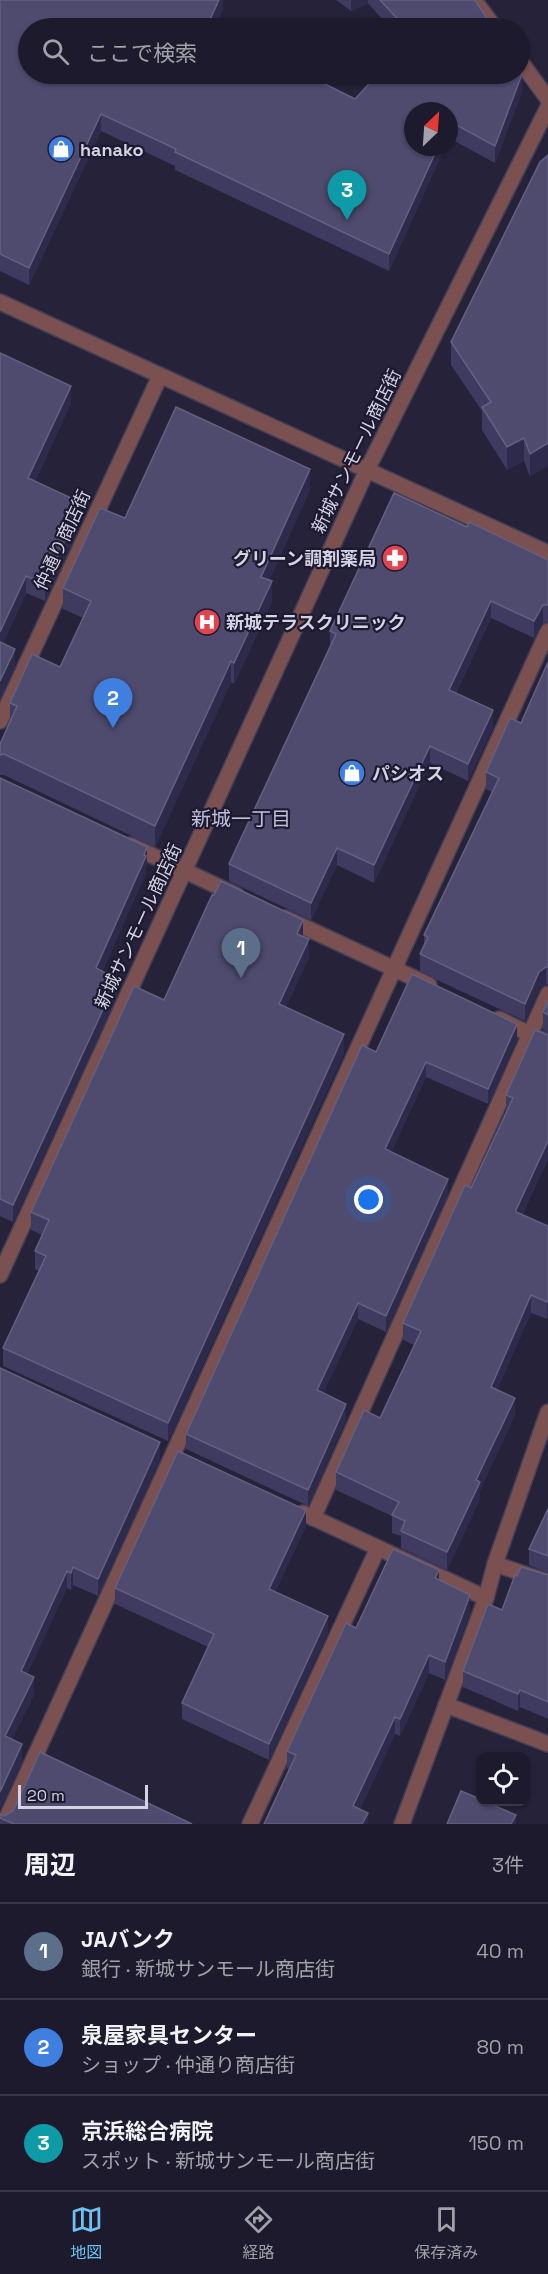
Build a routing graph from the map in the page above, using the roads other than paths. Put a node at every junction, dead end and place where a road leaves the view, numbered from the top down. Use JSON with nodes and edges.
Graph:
{"nodes":[{"id":1,"x":474,"y":0,"type":"edge"},
{"id":2,"x":488,"y":18,"type":"edge"},
{"id":3,"x":530,"y":75,"type":"edge"},
{"id":4,"x":548,"y":99,"type":"edge"},
{"id":5,"x":548,"y":107,"type":"edge"},
{"id":6,"x":0,"y":302,"type":"edge"},
{"id":7,"x":160,"y":375,"type":"junction"},
{"id":8,"x":367,"y":470,"type":"junction"},
{"id":9,"x":548,"y":553,"type":"edge"},
{"id":10,"x":548,"y":631,"type":"edge"},
{"id":11,"x":0,"y":721,"type":"edge"},
{"id":12,"x":113,"y":837,"type":"edge"},
{"id":13,"x":185,"y":871,"type":"junction"},
{"id":14,"x":247,"y":900,"type":"edge"},
{"id":15,"x":268,"y":909,"type":"edge"},
{"id":16,"x":392,"y":967,"type":"junction"},
{"id":17,"x":445,"y":993,"type":"edge"},
{"id":18,"x":548,"y":994,"type":"edge"},
{"id":19,"x":487,"y":1013,"type":"edge"},
{"id":20,"x":529,"y":1034,"type":"junction"},
{"id":21,"x":548,"y":1043,"type":"edge"},
{"id":22,"x":0,"y":1275,"type":"edge"},
{"id":23,"x":548,"y":1412,"type":"edge"},
{"id":24,"x":291,"y":1508,"type":"edge"},
{"id":25,"x":313,"y":1518,"type":"junction"},
{"id":26,"x":378,"y":1548,"type":"junction"},
{"id":27,"x":495,"y":1564,"type":"junction"},
{"id":28,"x":548,"y":1582,"type":"edge"},
{"id":29,"x":486,"y":1598,"type":"junction"},
{"id":30,"x":446,"y":1705,"type":"junction"},
{"id":31,"x":548,"y":1744,"type":"edge"},
{"id":32,"x":4,"y":1824,"type":"edge"},
{"id":33,"x":250,"y":1824,"type":"edge"},
{"id":34,"x":402,"y":1824,"type":"edge"}],
"edges":[{"from":1,"to":2,"type":"street"},
{"from":3,"to":4,"type":"street"},
{"from":5,"to":8,"type":"street","name":"新城サンモール商店街"},
{"from":6,"to":7,"type":"street"},
{"from":7,"to":8,"type":"street"},
{"from":7,"to":11,"type":"street","name":"仲通り商店街"},
{"from":8,"to":9,"type":"street"},
{"from":8,"to":13,"type":"street","name":"新城サンモール商店街"},
{"from":10,"to":16,"type":"street"},
{"from":12,"to":13,"type":"street"},
{"from":13,"to":14,"type":"street"},
{"from":13,"to":22,"type":"street","name":"新城サンモール商店街"},
{"from":15,"to":16,"type":"street"},
{"from":16,"to":17,"type":"street"},
{"from":16,"to":32,"type":"street"},
{"from":18,"to":20,"type":"street"},
{"from":19,"to":20,"type":"street"},
{"from":20,"to":21,"type":"street"},
{"from":20,"to":25,"type":"street"},
{"from":23,"to":27,"type":"street"},
{"from":24,"to":25,"type":"street"},
{"from":25,"to":26,"type":"street"},
{"from":26,"to":29,"type":"street"},
{"from":26,"to":33,"type":"street"},
{"from":27,"to":28,"type":"street"},
{"from":27,"to":29,"type":"street"},
{"from":29,"to":30,"type":"street"},
{"from":30,"to":31,"type":"street"},
{"from":30,"to":34,"type":"street"}]}
